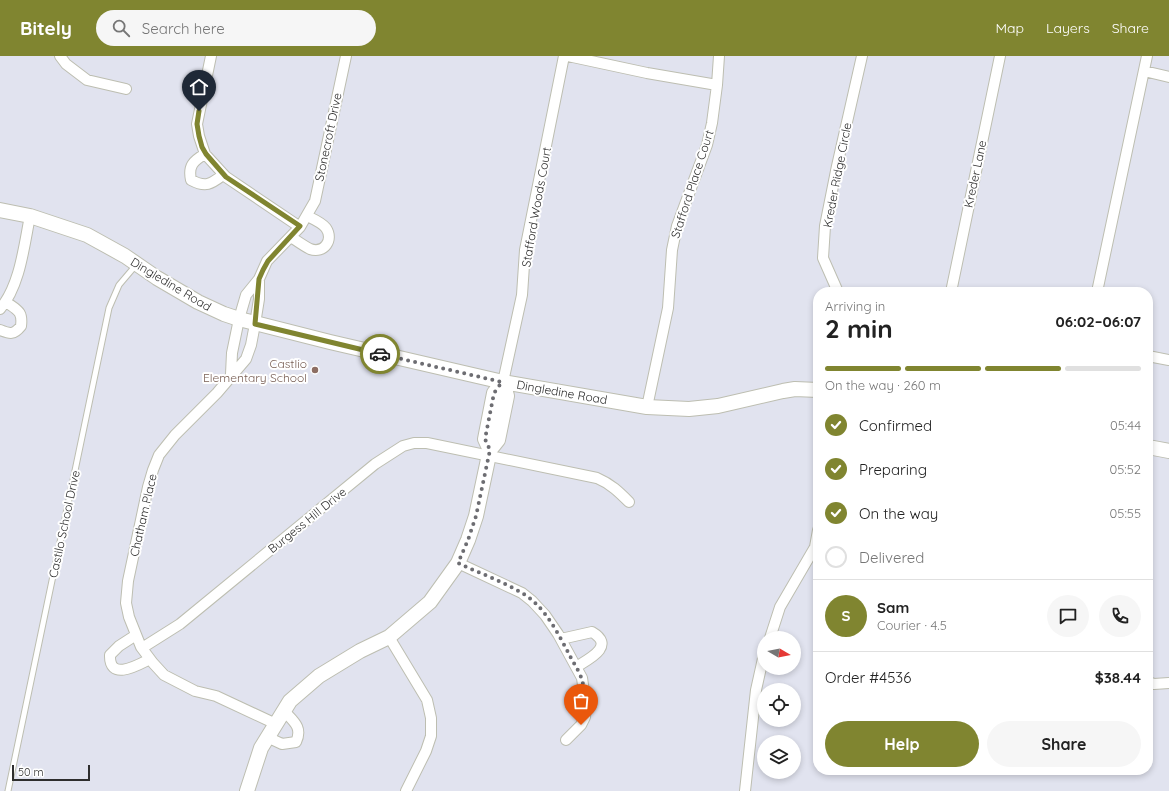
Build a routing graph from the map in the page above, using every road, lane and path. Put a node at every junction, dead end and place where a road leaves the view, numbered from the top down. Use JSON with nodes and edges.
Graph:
{"nodes":[{"id":1,"x":60,"y":56,"type":"edge"},
{"id":2,"x":211,"y":56,"type":"edge"},
{"id":3,"x":346,"y":56,"type":"edge"},
{"id":4,"x":564,"y":56,"type":"edge"},
{"id":5,"x":568,"y":56,"type":"edge"},
{"id":6,"x":718,"y":56,"type":"edge"},
{"id":7,"x":862,"y":56,"type":"edge"},
{"id":8,"x":1000,"y":56,"type":"edge"},
{"id":9,"x":1147,"y":56,"type":"edge"},
{"id":10,"x":1144,"y":71,"type":"junction"},
{"id":11,"x":1169,"y":77,"type":"edge"},
{"id":12,"x":718,"y":85,"type":"junction"},
{"id":13,"x":126,"y":89,"type":"dead end"},
{"id":14,"x":206,"y":154,"type":"junction"},
{"id":15,"x":223,"y":174,"type":"junction"},
{"id":16,"x":0,"y":210,"type":"edge"},
{"id":17,"x":30,"y":216,"type":"junction"},
{"id":18,"x":307,"y":216,"type":"junction"},
{"id":19,"x":300,"y":226,"type":"junction"},
{"id":20,"x":291,"y":237,"type":"junction"},
{"id":21,"x":137,"y":264,"type":"junction"},
{"id":22,"x":259,"y":279,"type":"junction"},
{"id":23,"x":836,"y":287,"type":"edge"},
{"id":24,"x":952,"y":287,"type":"edge"},
{"id":25,"x":1098,"y":287,"type":"edge"},
{"id":26,"x":3,"y":306,"type":"edge"},
{"id":27,"x":239,"y":320,"type":"junction"},
{"id":28,"x":255,"y":324,"type":"junction"},
{"id":29,"x":0,"y":330,"type":"edge"},
{"id":30,"x":1153,"y":357,"type":"edge"},
{"id":31,"x":1169,"y":360,"type":"edge"},
{"id":32,"x":231,"y":374,"type":"junction"},
{"id":33,"x":502,"y":382,"type":"junction"},
{"id":34,"x":813,"y":390,"type":"edge"},
{"id":35,"x":647,"y":407,"type":"junction"},
{"id":36,"x":1153,"y":448,"type":"edge"},
{"id":37,"x":1169,"y":451,"type":"edge"},
{"id":38,"x":489,"y":453,"type":"junction"},
{"id":39,"x":629,"y":502,"type":"dead end"},
{"id":40,"x":813,"y":553,"type":"edge"},
{"id":41,"x":458,"y":563,"type":"junction"},
{"id":42,"x":772,"y":631,"type":"edge"},
{"id":43,"x":136,"y":635,"type":"junction"},
{"id":44,"x":389,"y":636,"type":"junction"},
{"id":45,"x":561,"y":640,"type":"junction"},
{"id":46,"x":142,"y":648,"type":"junction"},
{"id":47,"x":150,"y":660,"type":"junction"},
{"id":48,"x":576,"y":667,"type":"junction"},
{"id":49,"x":759,"y":675,"type":"edge"},
{"id":50,"x":1169,"y":682,"type":"edge"},
{"id":51,"x":1153,"y":684,"type":"edge"},
{"id":52,"x":284,"y":711,"type":"junction"},
{"id":53,"x":276,"y":724,"type":"junction"},
{"id":54,"x":267,"y":737,"type":"junction"},
{"id":55,"x":566,"y":740,"type":"dead end"},
{"id":56,"x":8,"y":791,"type":"edge"},
{"id":57,"x":247,"y":791,"type":"edge"},
{"id":58,"x":407,"y":791,"type":"edge"},
{"id":59,"x":745,"y":791,"type":"edge"}],
"edges":[{"from":1,"to":13,"type":"street"},
{"from":2,"to":14,"type":"street"},
{"from":3,"to":18,"type":"street","name":"Stonecroft Drive"},
{"from":4,"to":33,"type":"street","name":"Stafford Woods Court"},
{"from":5,"to":12,"type":"street"},
{"from":6,"to":12,"type":"street","name":"Stafford Place Court"},
{"from":7,"to":23,"type":"street","name":"Kreder Ridge Circle"},
{"from":8,"to":24,"type":"street","name":"Kreder Lane"},
{"from":9,"to":10,"type":"street"},
{"from":10,"to":11,"type":"street"},
{"from":10,"to":25,"type":"street"},
{"from":12,"to":35,"type":"street","name":"Stafford Place Court"},
{"from":14,"to":15,"type":"street"},
{"from":14,"to":15,"type":"street"},
{"from":15,"to":19,"type":"street"},
{"from":16,"to":17,"type":"street","name":"Dingledine Road"},
{"from":17,"to":21,"type":"street","name":"Dingledine Road"},
{"from":17,"to":26,"type":"street"},
{"from":18,"to":19,"type":"street","name":"Stonecroft Drive"},
{"from":18,"to":20,"type":"street"},
{"from":19,"to":20,"type":"street","name":"Stonecroft Drive"},
{"from":20,"to":22,"type":"street","name":"Stonecroft Drive"},
{"from":21,"to":27,"type":"street","name":"Dingledine Road"},
{"from":21,"to":56,"type":"lane","name":"Castilo School Drive"},
{"from":22,"to":27,"type":"street","name":"Stonecroft Drive"},
{"from":22,"to":28,"type":"street","name":"Stonecroft Drive"},
{"from":26,"to":29,"type":"street"},
{"from":27,"to":28,"type":"street","name":"Dingledine Road"},
{"from":27,"to":32,"type":"street"},
{"from":28,"to":32,"type":"street","name":"Chatham Place"},
{"from":28,"to":33,"type":"street","name":"Dingledine Road"},
{"from":30,"to":31,"type":"street"},
{"from":32,"to":43,"type":"street","name":"Chatham Place"},
{"from":33,"to":35,"type":"street","name":"Dingledine Road"},
{"from":33,"to":38,"type":"street"},
{"from":34,"to":35,"type":"street","name":"Dingledine Road"},
{"from":36,"to":37,"type":"street"},
{"from":38,"to":39,"type":"street","name":"Burgess Hill Drive"},
{"from":38,"to":41,"type":"street"},
{"from":38,"to":46,"type":"street","name":"Burgess Hill Drive"},
{"from":40,"to":42,"type":"street"},
{"from":41,"to":44,"type":"street"},
{"from":41,"to":45,"type":"street"},
{"from":43,"to":46,"type":"street","name":"Chatham Place"},
{"from":43,"to":47,"type":"street"},
{"from":44,"to":52,"type":"street"},
{"from":44,"to":58,"type":"street"},
{"from":45,"to":48,"type":"street"},
{"from":45,"to":48,"type":"street"},
{"from":46,"to":47,"type":"street","name":"Chatham Place"},
{"from":47,"to":53,"type":"street","name":"Chatham Place"},
{"from":48,"to":55,"type":"street"},
{"from":49,"to":59,"type":"street"},
{"from":50,"to":51,"type":"street"},
{"from":52,"to":53,"type":"street"},
{"from":52,"to":54,"type":"street"},
{"from":53,"to":54,"type":"street"},
{"from":54,"to":57,"type":"street"}]}
